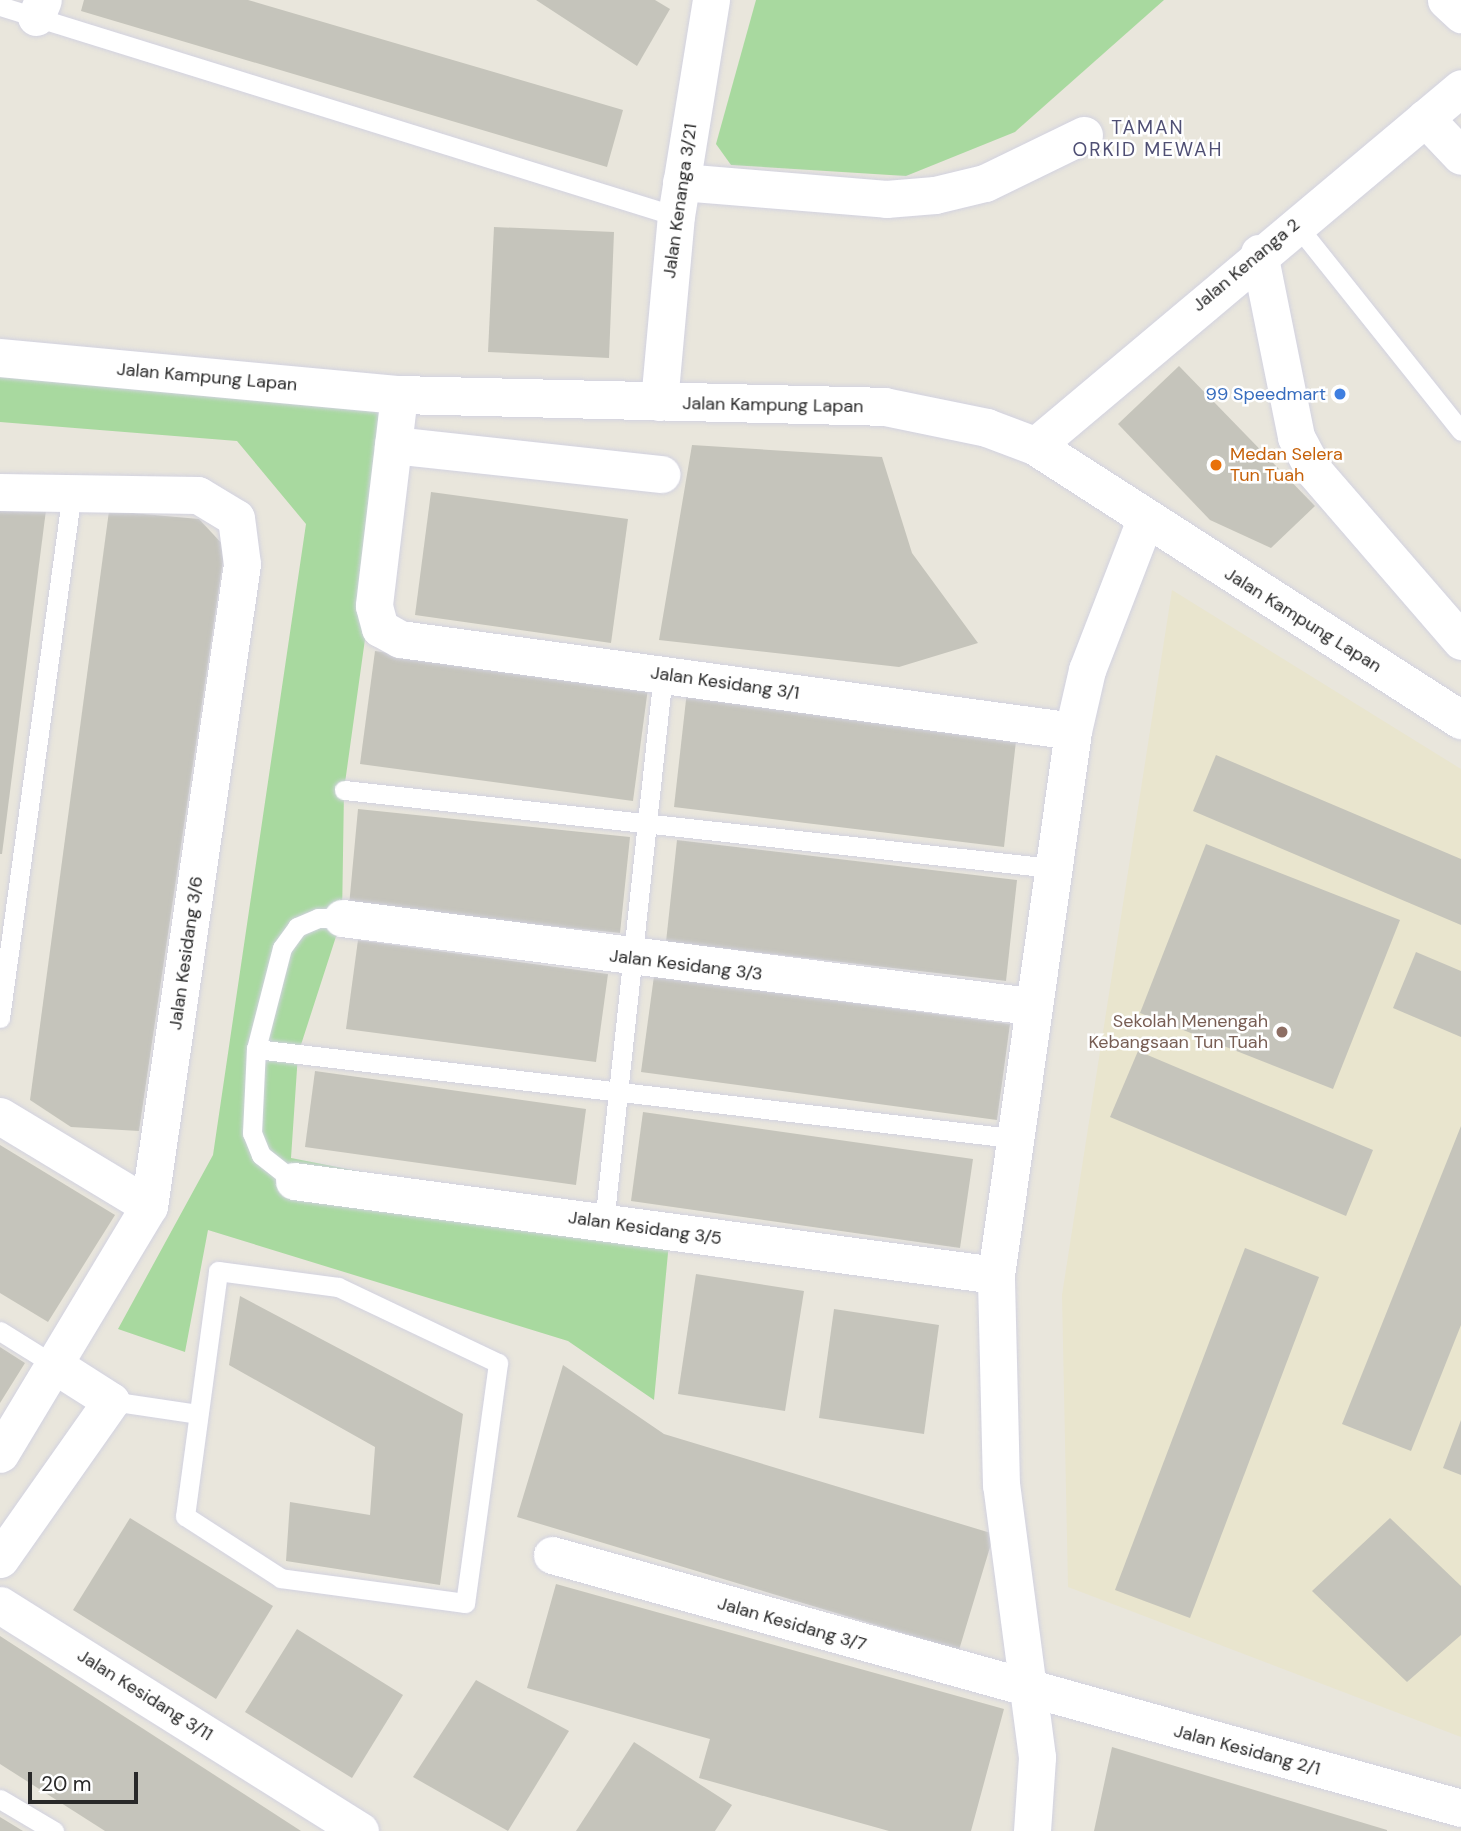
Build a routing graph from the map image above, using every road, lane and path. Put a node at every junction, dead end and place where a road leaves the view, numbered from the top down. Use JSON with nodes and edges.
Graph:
{"nodes":[{"id":1,"x":711,"y":0,"type":"edge"},
{"id":2,"x":1446,"y":0,"type":"edge"},
{"id":3,"x":0,"y":6,"type":"edge"},
{"id":4,"x":39,"y":8,"type":"edge"},
{"id":5,"x":1461,"y":14,"type":"edge"},
{"id":6,"x":1461,"y":88,"type":"edge"},
{"id":7,"x":1425,"y":118,"type":"junction"},
{"id":8,"x":1084,"y":135,"type":"dead end"},
{"id":9,"x":1461,"y":156,"type":"edge"},
{"id":10,"x":679,"y":199,"type":"junction"},
{"id":11,"x":1295,"y":223,"type":"junction"},
{"id":12,"x":1259,"y":253,"type":"junction"},
{"id":13,"x":0,"y":358,"type":"edge"},
{"id":14,"x":399,"y":395,"type":"junction"},
{"id":15,"x":659,"y":402,"type":"junction"},
{"id":16,"x":1461,"y":430,"type":"edge"},
{"id":17,"x":393,"y":445,"type":"junction"},
{"id":18,"x":1035,"y":446,"type":"junction"},
{"id":19,"x":661,"y":474,"type":"dead end"},
{"id":20,"x":0,"y":492,"type":"edge"},
{"id":21,"x":72,"y":492,"type":"junction"},
{"id":22,"x":1145,"y":520,"type":"junction"},
{"id":23,"x":1461,"y":641,"type":"edge"},
{"id":24,"x":663,"y":674,"type":"junction"},
{"id":25,"x":1461,"y":720,"type":"edge"},
{"id":26,"x":1073,"y":731,"type":"junction"},
{"id":27,"x":344,"y":790,"type":"dead end"},
{"id":28,"x":649,"y":825,"type":"junction"},
{"id":29,"x":1052,"y":868,"type":"junction"},
{"id":30,"x":342,"y":918,"type":"joint"},
{"id":31,"x":634,"y":959,"type":"junction"},
{"id":32,"x":1030,"y":1006,"type":"junction"},
{"id":33,"x":0,"y":1018,"type":"edge"},
{"id":34,"x":256,"y":1049,"type":"junction"},
{"id":35,"x":619,"y":1092,"type":"junction"},
{"id":36,"x":0,"y":1116,"type":"edge"},
{"id":37,"x":1011,"y":1138,"type":"junction"},
{"id":38,"x":294,"y":1181,"type":"joint"},
{"id":39,"x":149,"y":1206,"type":"junction"},
{"id":40,"x":604,"y":1223,"type":"junction"},
{"id":41,"x":996,"y":1275,"type":"junction"},
{"id":42,"x":0,"y":1331,"type":"edge"},
{"id":43,"x":56,"y":1366,"type":"junction"},
{"id":44,"x":111,"y":1401,"type":"junction"},
{"id":45,"x":198,"y":1415,"type":"junction"},
{"id":46,"x":0,"y":1454,"type":"edge"},
{"id":47,"x":552,"y":1555,"type":"dead end"},
{"id":48,"x":0,"y":1559,"type":"edge"},
{"id":49,"x":0,"y":1605,"type":"edge"},
{"id":50,"x":1032,"y":1693,"type":"junction"},
{"id":51,"x":0,"y":1799,"type":"edge"},
{"id":52,"x":1461,"y":1808,"type":"edge"},
{"id":53,"x":345,"y":1827,"type":"edge"},
{"id":54,"x":54,"y":1831,"type":"edge"},
{"id":55,"x":1032,"y":1831,"type":"edge"}],
"edges":[{"from":1,"to":10,"type":"street","name":"Jalan Kenanga 3/21"},
{"from":2,"to":5,"type":"street"},
{"from":3,"to":4,"type":"lane"},
{"from":4,"to":10,"type":"lane"},
{"from":6,"to":7,"type":"street","name":"Jalan Kenanga 2"},
{"from":7,"to":9,"type":"street"},
{"from":7,"to":11,"type":"street","name":"Jalan Kenanga 2"},
{"from":8,"to":10,"type":"street"},
{"from":10,"to":15,"type":"street","name":"Jalan Kenanga 3/21"},
{"from":11,"to":12,"type":"street","name":"Jalan Kenanga 2"},
{"from":11,"to":16,"type":"lane"},
{"from":12,"to":18,"type":"street","name":"Jalan Kenanga 2"},
{"from":12,"to":23,"type":"street"},
{"from":13,"to":14,"type":"street","name":"Jalan Kampung Lapan"},
{"from":14,"to":15,"type":"street","name":"Jalan Kampung Lapan"},
{"from":14,"to":17,"type":"street"},
{"from":15,"to":18,"type":"street","name":"Jalan Kampung Lapan"},
{"from":17,"to":19,"type":"street"},
{"from":17,"to":24,"type":"street","name":"Jalan Kesidang 3/1"},
{"from":18,"to":22,"type":"street","name":"Jalan Kampung Lapan"},
{"from":20,"to":21,"type":"street"},
{"from":21,"to":33,"type":"lane"},
{"from":21,"to":39,"type":"street","name":"Jalan Kesidang 3/6"},
{"from":22,"to":25,"type":"street","name":"Jalan Kampung Lapan"},
{"from":22,"to":26,"type":"street"},
{"from":24,"to":26,"type":"street","name":"Jalan Kesidang 3/1"},
{"from":24,"to":28,"type":"lane"},
{"from":26,"to":29,"type":"street"},
{"from":27,"to":28,"type":"lane"},
{"from":28,"to":29,"type":"lane"},
{"from":28,"to":31,"type":"lane"},
{"from":29,"to":32,"type":"street"},
{"from":30,"to":31,"type":"street","name":"Jalan Kesidang 3/3"},
{"from":30,"to":34,"type":"lane"},
{"from":31,"to":32,"type":"street","name":"Jalan Kesidang 3/3"},
{"from":31,"to":35,"type":"lane"},
{"from":32,"to":37,"type":"street"},
{"from":34,"to":35,"type":"lane"},
{"from":34,"to":38,"type":"lane"},
{"from":35,"to":37,"type":"lane"},
{"from":35,"to":40,"type":"lane"},
{"from":36,"to":39,"type":"street"},
{"from":37,"to":41,"type":"street"},
{"from":38,"to":40,"type":"street","name":"Jalan Kesidang 3/5"},
{"from":39,"to":43,"type":"street","name":"Jalan Kesidang 3/6"},
{"from":40,"to":41,"type":"street","name":"Jalan Kesidang 3/5"},
{"from":41,"to":50,"type":"street"},
{"from":42,"to":43,"type":"lane"},
{"from":43,"to":44,"type":"street"},
{"from":43,"to":46,"type":"street","name":"Jalan Kesidang 3/6"},
{"from":44,"to":45,"type":"lane"},
{"from":44,"to":48,"type":"street"},
{"from":45,"to":45,"type":"lane"},
{"from":47,"to":50,"type":"street","name":"Jalan Kesidang 3/7"},
{"from":49,"to":53,"type":"street","name":"Jalan Kesidang 3/11"},
{"from":50,"to":52,"type":"street","name":"Jalan Kesidang 2/1"},
{"from":50,"to":55,"type":"street"},
{"from":51,"to":54,"type":"lane"}]}
